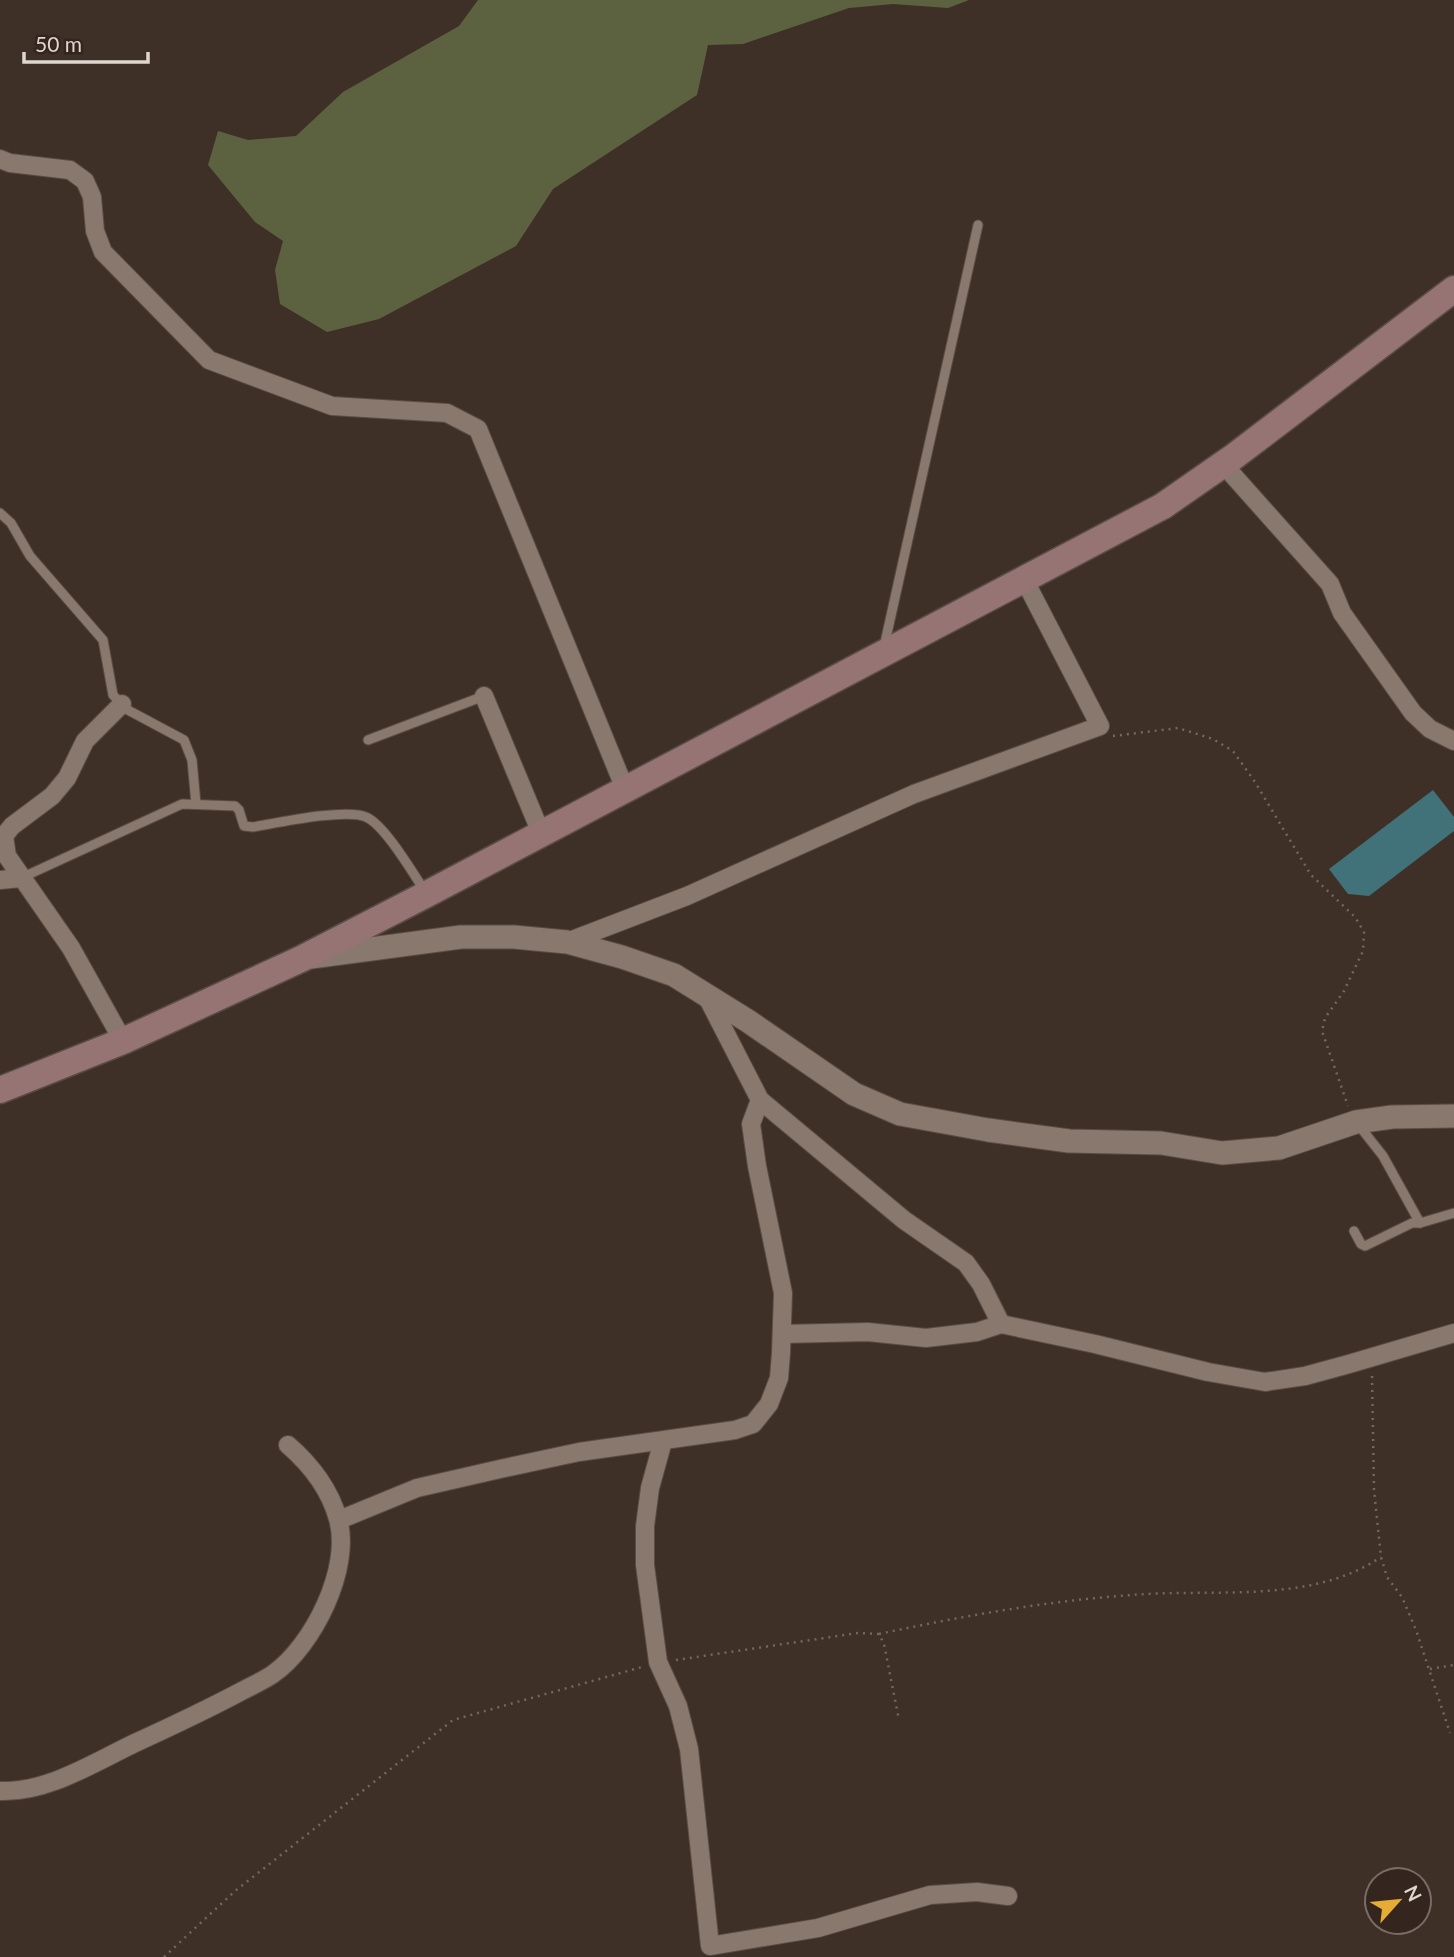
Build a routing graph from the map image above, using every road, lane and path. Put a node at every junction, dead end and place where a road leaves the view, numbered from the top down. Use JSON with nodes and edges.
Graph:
{"nodes":[{"id":1,"x":0,"y":159,"type":"edge"},
{"id":2,"x":978,"y":225,"type":"dead end"},
{"id":3,"x":1454,"y":289,"type":"edge"},
{"id":4,"x":1223,"y":464,"type":"junction"},
{"id":5,"x":0,"y":513,"type":"edge"},
{"id":6,"x":1024,"y":579,"type":"junction"},
{"id":7,"x":882,"y":655,"type":"junction"},
{"id":8,"x":484,"y":695,"type":"joint"},
{"id":9,"x":122,"y":704,"type":"junction"},
{"id":10,"x":1100,"y":726,"type":"junction"},
{"id":11,"x":368,"y":740,"type":"dead end"},
{"id":12,"x":1454,"y":741,"type":"edge"},
{"id":13,"x":625,"y":789,"type":"junction"},
{"id":14,"x":196,"y":804,"type":"junction"},
{"id":15,"x":541,"y":833,"type":"junction"},
{"id":16,"x":21,"y":878,"type":"junction"},
{"id":17,"x":0,"y":880,"type":"edge"},
{"id":18,"x":427,"y":894,"type":"junction"},
{"id":19,"x":567,"y":942,"type":"junction"},
{"id":20,"x":301,"y":959,"type":"junction"},
{"id":21,"x":705,"y":993,"type":"junction"},
{"id":22,"x":123,"y":1041,"type":"junction"},
{"id":23,"x":0,"y":1090,"type":"edge"},
{"id":24,"x":760,"y":1100,"type":"junction"},
{"id":25,"x":1454,"y":1116,"type":"edge"},
{"id":26,"x":1356,"y":1122,"type":"junction"},
{"id":27,"x":1454,"y":1213,"type":"edge"},
{"id":28,"x":1420,"y":1223,"type":"junction"},
{"id":29,"x":1354,"y":1231,"type":"dead end"},
{"id":30,"x":1001,"y":1324,"type":"junction"},
{"id":31,"x":1454,"y":1332,"type":"edge"},
{"id":32,"x":782,"y":1334,"type":"junction"},
{"id":33,"x":1371,"y":1357,"type":"junction"},
{"id":34,"x":663,"y":1441,"type":"junction"},
{"id":35,"x":288,"y":1445,"type":"dead end"},
{"id":36,"x":339,"y":1520,"type":"junction"},
{"id":37,"x":1381,"y":1557,"type":"junction"},
{"id":38,"x":879,"y":1634,"type":"junction"},
{"id":39,"x":658,"y":1662,"type":"junction"},
{"id":40,"x":1454,"y":1665,"type":"edge"},
{"id":41,"x":1430,"y":1669,"type":"junction"},
{"id":42,"x":900,"y":1720,"type":"dead end"},
{"id":43,"x":1450,"y":1733,"type":"dead end"},
{"id":44,"x":0,"y":1791,"type":"edge"},
{"id":45,"x":1009,"y":1896,"type":"dead end"},
{"id":46,"x":164,"y":1957,"type":"edge"}],
"edges":[{"from":1,"to":13,"type":"street"},
{"from":2,"to":7,"type":"lane"},
{"from":3,"to":4,"type":"main road"},
{"from":4,"to":6,"type":"main road"},
{"from":4,"to":12,"type":"street"},
{"from":5,"to":9,"type":"lane"},
{"from":6,"to":7,"type":"main road"},
{"from":6,"to":10,"type":"street"},
{"from":7,"to":13,"type":"main road"},
{"from":8,"to":11,"type":"lane"},
{"from":8,"to":15,"type":"street"},
{"from":9,"to":14,"type":"lane"},
{"from":9,"to":16,"type":"street"},
{"from":10,"to":19,"type":"street"},
{"from":10,"to":26,"type":"path"},
{"from":13,"to":15,"type":"main road"},
{"from":14,"to":16,"type":"lane"},
{"from":14,"to":18,"type":"lane"},
{"from":15,"to":18,"type":"main road"},
{"from":16,"to":17,"type":"street"},
{"from":16,"to":22,"type":"street"},
{"from":18,"to":20,"type":"main road"},
{"from":19,"to":20,"type":"street"},
{"from":19,"to":21,"type":"street"},
{"from":20,"to":22,"type":"main road"},
{"from":21,"to":24,"type":"street"},
{"from":21,"to":26,"type":"street"},
{"from":22,"to":23,"type":"main road"},
{"from":24,"to":30,"type":"street"},
{"from":24,"to":32,"type":"street"},
{"from":25,"to":26,"type":"street"},
{"from":26,"to":28,"type":"lane"},
{"from":27,"to":28,"type":"lane"},
{"from":28,"to":29,"type":"lane"},
{"from":30,"to":32,"type":"street"},
{"from":30,"to":33,"type":"street"},
{"from":31,"to":33,"type":"street"},
{"from":32,"to":34,"type":"street"},
{"from":33,"to":37,"type":"path"},
{"from":34,"to":36,"type":"street"},
{"from":34,"to":39,"type":"street"},
{"from":35,"to":36,"type":"street"},
{"from":36,"to":44,"type":"street"},
{"from":37,"to":38,"type":"path"},
{"from":37,"to":41,"type":"path"},
{"from":38,"to":39,"type":"path"},
{"from":38,"to":42,"type":"path"},
{"from":39,"to":45,"type":"street"},
{"from":39,"to":46,"type":"path"},
{"from":40,"to":41,"type":"path"},
{"from":41,"to":43,"type":"path"}]}
